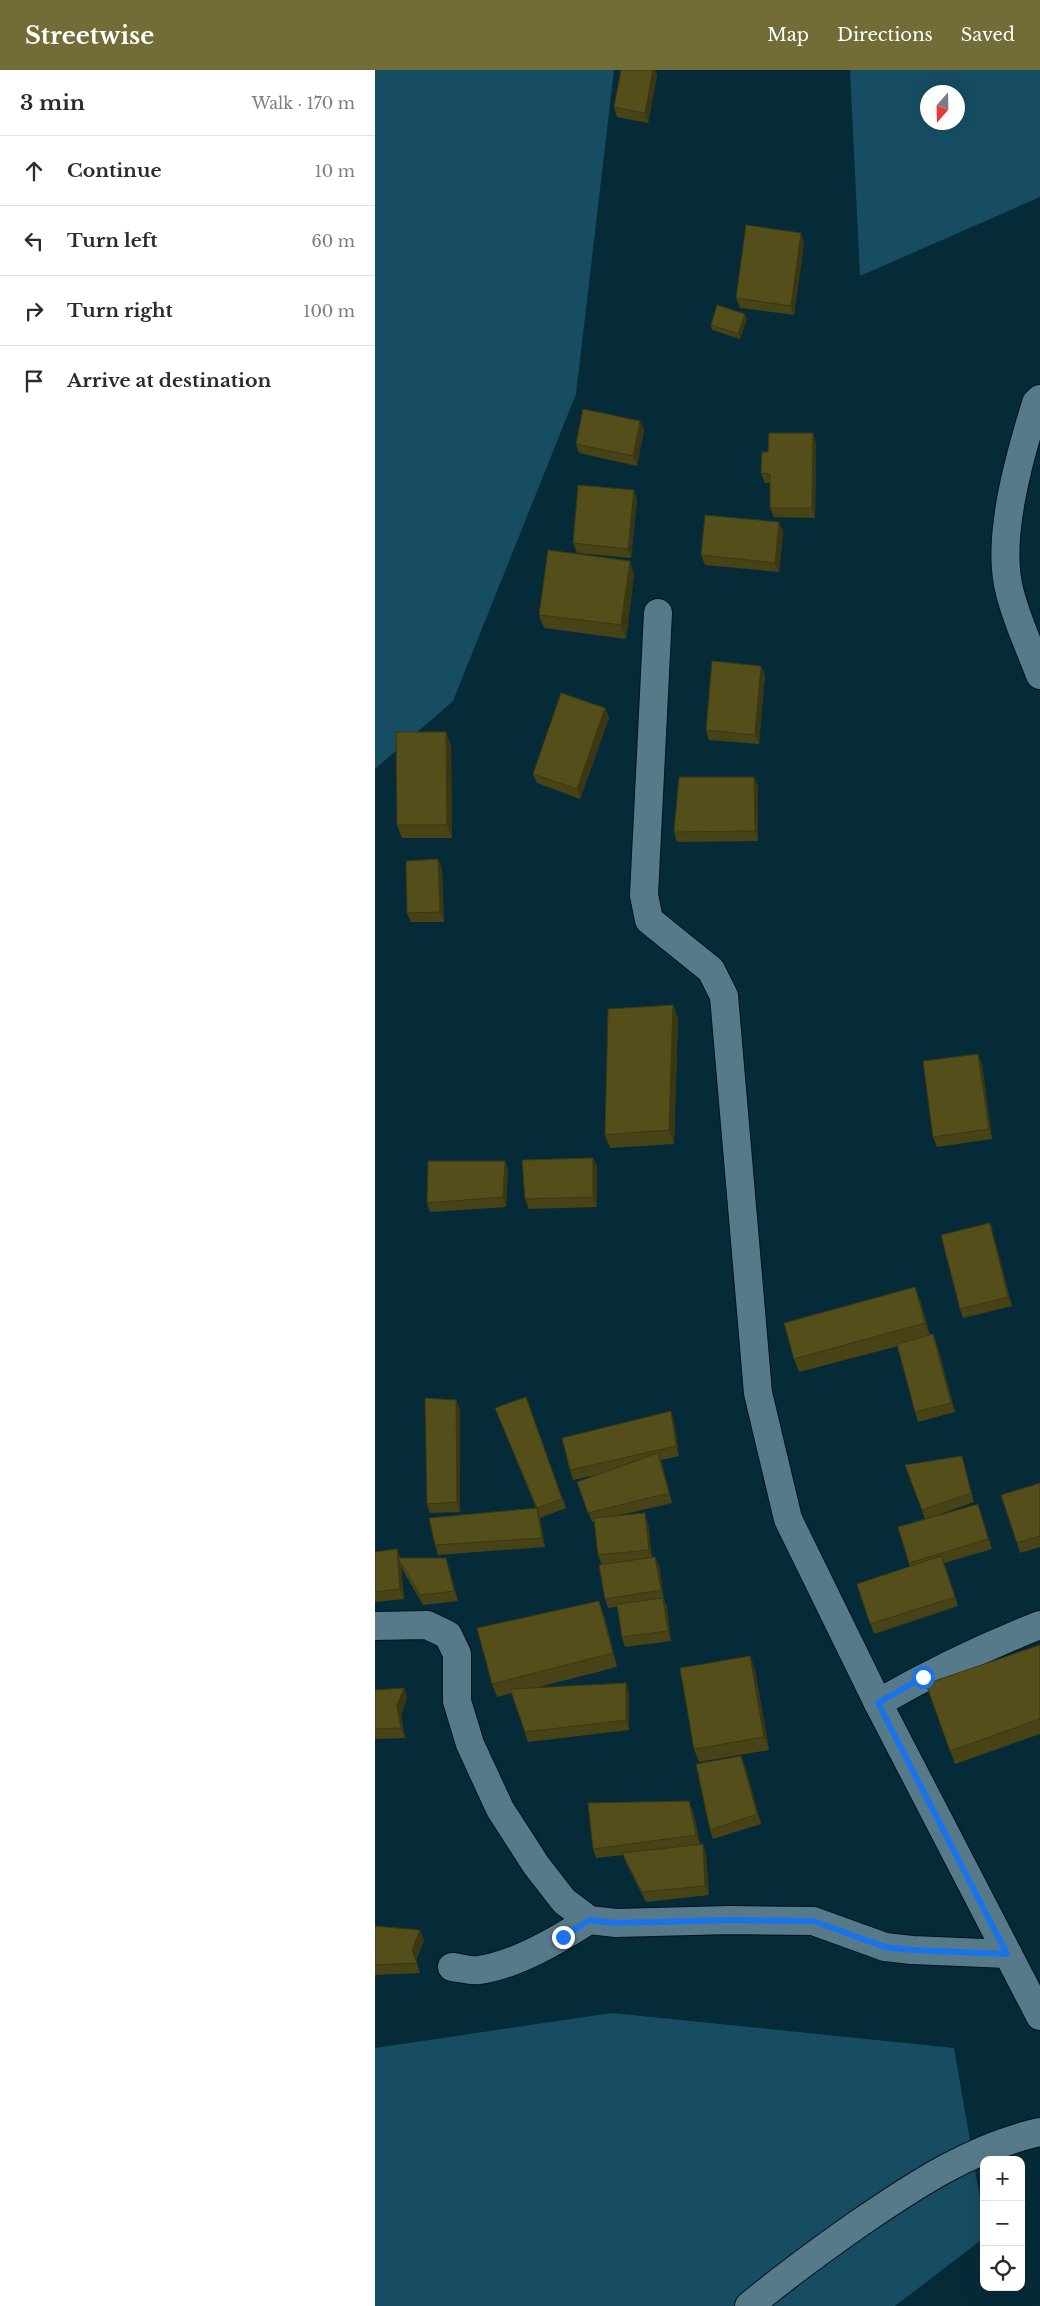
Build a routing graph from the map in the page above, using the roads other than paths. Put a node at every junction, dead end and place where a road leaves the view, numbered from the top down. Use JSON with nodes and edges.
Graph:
{"nodes":[{"id":1,"x":1040,"y":399,"type":"edge"},
{"id":2,"x":657,"y":613,"type":"dead end"},
{"id":3,"x":1040,"y":675,"type":"edge"},
{"id":4,"x":1040,"y":1625,"type":"edge"},
{"id":5,"x":375,"y":1626,"type":"edge"},
{"id":6,"x":878,"y":1703,"type":"junction"},
{"id":7,"x":589,"y":1920,"type":"junction"},
{"id":8,"x":1007,"y":1954,"type":"junction"},
{"id":9,"x":452,"y":1967,"type":"dead end"},
{"id":10,"x":1040,"y":2016,"type":"edge"},
{"id":11,"x":1040,"y":2132,"type":"edge"},
{"id":12,"x":749,"y":2306,"type":"edge"}],
"edges":[{"from":1,"to":3,"type":"street"},
{"from":2,"to":6,"type":"street"},
{"from":4,"to":6,"type":"street"},
{"from":5,"to":7,"type":"street"},
{"from":6,"to":8,"type":"street"},
{"from":7,"to":8,"type":"street"},
{"from":7,"to":9,"type":"street"},
{"from":8,"to":10,"type":"street"},
{"from":11,"to":12,"type":"street"}]}
